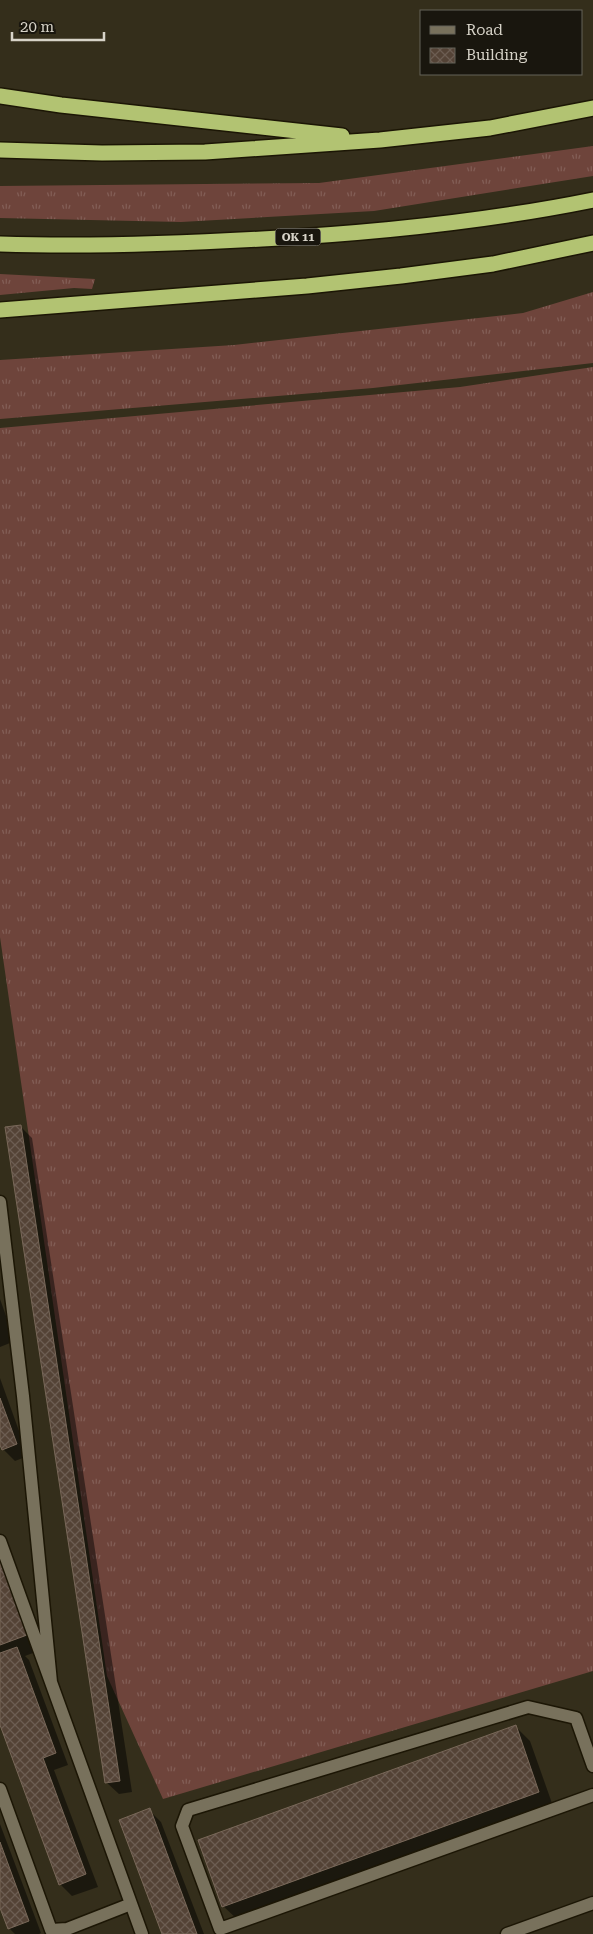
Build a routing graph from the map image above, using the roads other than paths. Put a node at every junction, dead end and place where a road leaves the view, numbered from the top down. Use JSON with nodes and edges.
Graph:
{"nodes":[{"id":1,"x":0,"y":96,"type":"edge"},
{"id":2,"x":593,"y":108,"type":"edge"},
{"id":3,"x":380,"y":140,"type":"junction"},
{"id":4,"x":0,"y":150,"type":"edge"},
{"id":5,"x":593,"y":200,"type":"edge"},
{"id":6,"x":593,"y":243,"type":"edge"},
{"id":7,"x":0,"y":244,"type":"edge"},
{"id":8,"x":0,"y":310,"type":"edge"},
{"id":9,"x":0,"y":1202,"type":"edge"},
{"id":10,"x":0,"y":1541,"type":"edge"},
{"id":11,"x":51,"y":1682,"type":"junction"},
{"id":12,"x":593,"y":1766,"type":"edge"},
{"id":13,"x":0,"y":1789,"type":"edge"},
{"id":14,"x":593,"y":1795,"type":"edge"},
{"id":15,"x":593,"y":1903,"type":"edge"},
{"id":16,"x":131,"y":1904,"type":"junction"},
{"id":17,"x":142,"y":1934,"type":"edge"},
{"id":18,"x":507,"y":1934,"type":"edge"}],
"edges":[{"from":1,"to":3,"type":"highway"},
{"from":2,"to":3,"type":"highway"},
{"from":3,"to":4,"type":"highway"},
{"from":5,"to":7,"type":"highway","number":"OK 11"},
{"from":6,"to":8,"type":"highway"},
{"from":9,"to":11,"type":"main road"},
{"from":10,"to":11,"type":"main road"},
{"from":11,"to":16,"type":"main road"},
{"from":12,"to":14,"type":"main road"},
{"from":13,"to":16,"type":"main road"},
{"from":15,"to":18,"type":"main road"},
{"from":16,"to":17,"type":"main road"}]}
